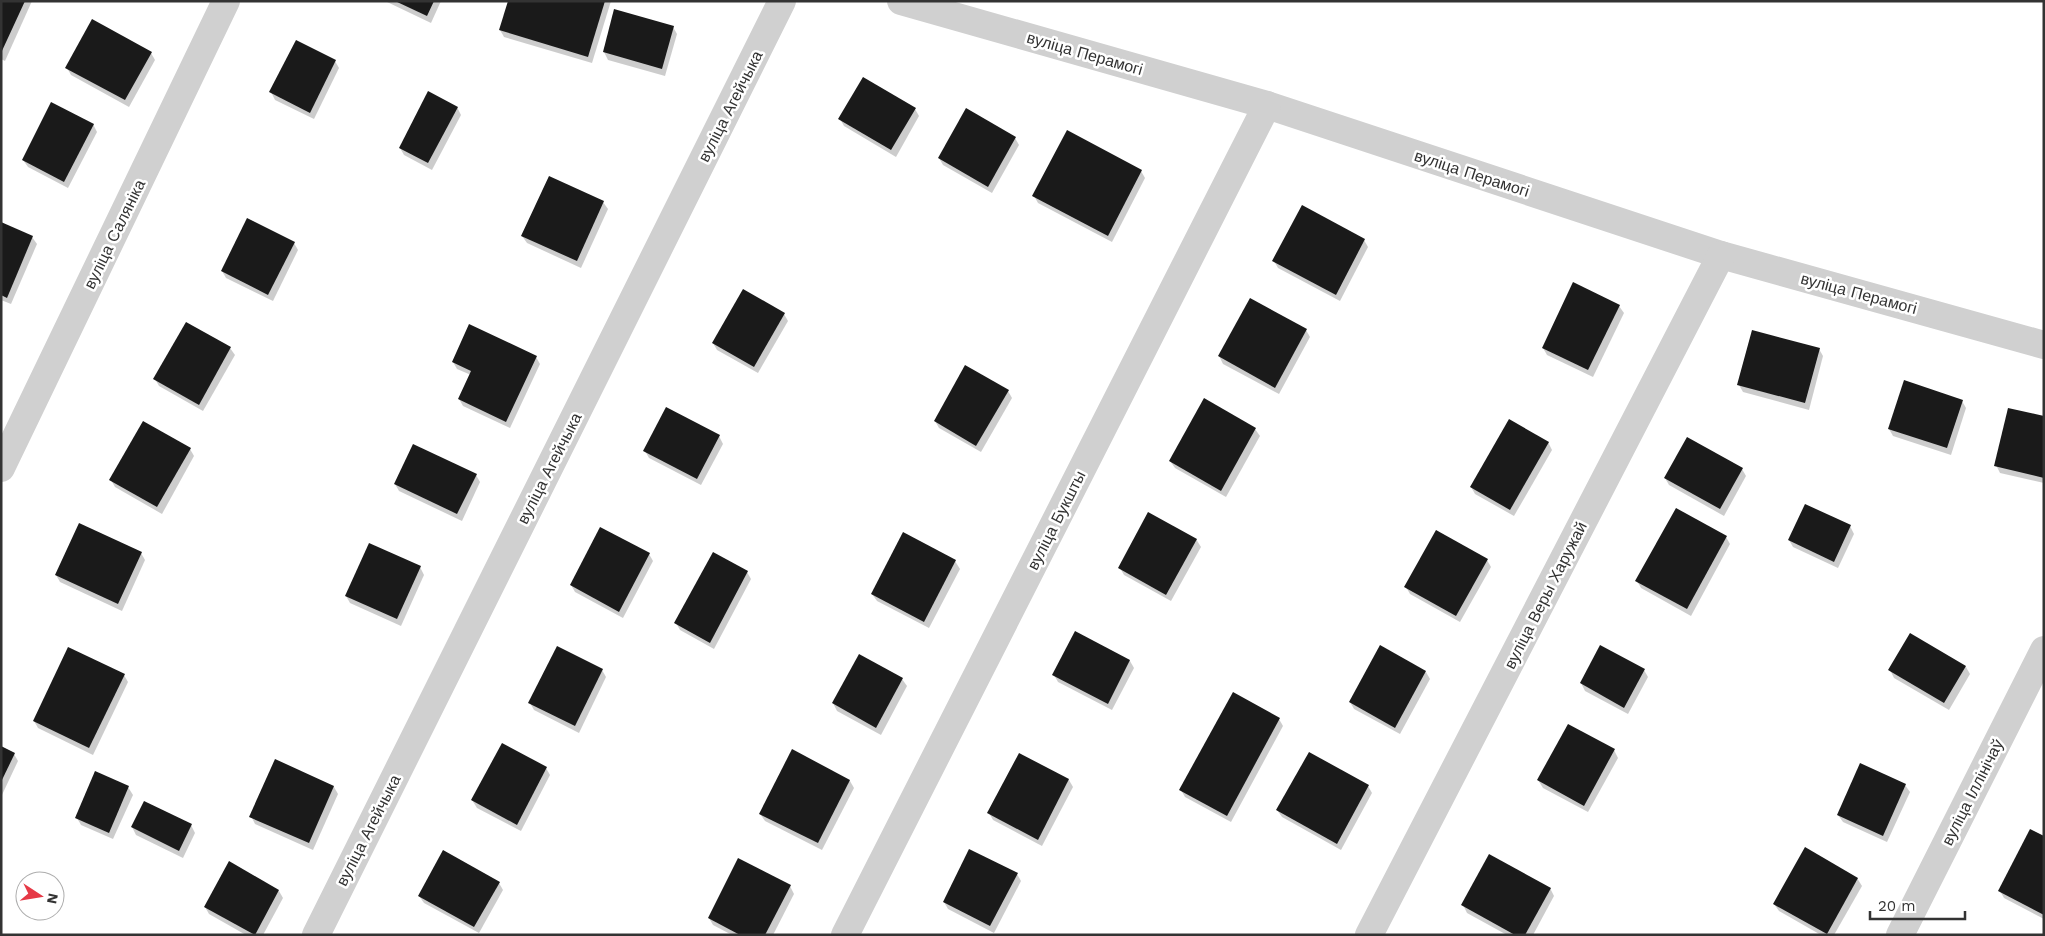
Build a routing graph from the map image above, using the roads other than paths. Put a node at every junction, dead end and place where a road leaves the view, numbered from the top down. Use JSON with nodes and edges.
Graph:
{"nodes":[{"id":1,"x":226,"y":1,"type":"edge"},
{"id":2,"x":782,"y":1,"type":"edge"},
{"id":3,"x":901,"y":1,"type":"edge"},
{"id":4,"x":1267,"y":105,"type":"junction"},
{"id":5,"x":1721,"y":255,"type":"junction"},
{"id":6,"x":2044,"y":344,"type":"edge"},
{"id":7,"x":1,"y":468,"type":"edge"},
{"id":8,"x":2044,"y":650,"type":"edge"},
{"id":9,"x":316,"y":935,"type":"edge"},
{"id":10,"x":846,"y":935,"type":"edge"},
{"id":11,"x":1369,"y":935,"type":"edge"},
{"id":12,"x":1900,"y":935,"type":"edge"}],
"edges":[{"from":1,"to":7,"type":"street","name":"вуліца Саляніка"},
{"from":2,"to":9,"type":"street","name":"вуліца Агейчыка"},
{"from":3,"to":4,"type":"street","name":"вуліца Перамогі"},
{"from":4,"to":5,"type":"street","name":"вуліца Перамогі"},
{"from":4,"to":10,"type":"street","name":"вуліца Букшты"},
{"from":5,"to":6,"type":"street","name":"вуліца Перамогі"},
{"from":5,"to":11,"type":"street","name":"вуліца Веры Харужай"},
{"from":8,"to":12,"type":"street","name":"вуліца Іллінічаў"}]}
